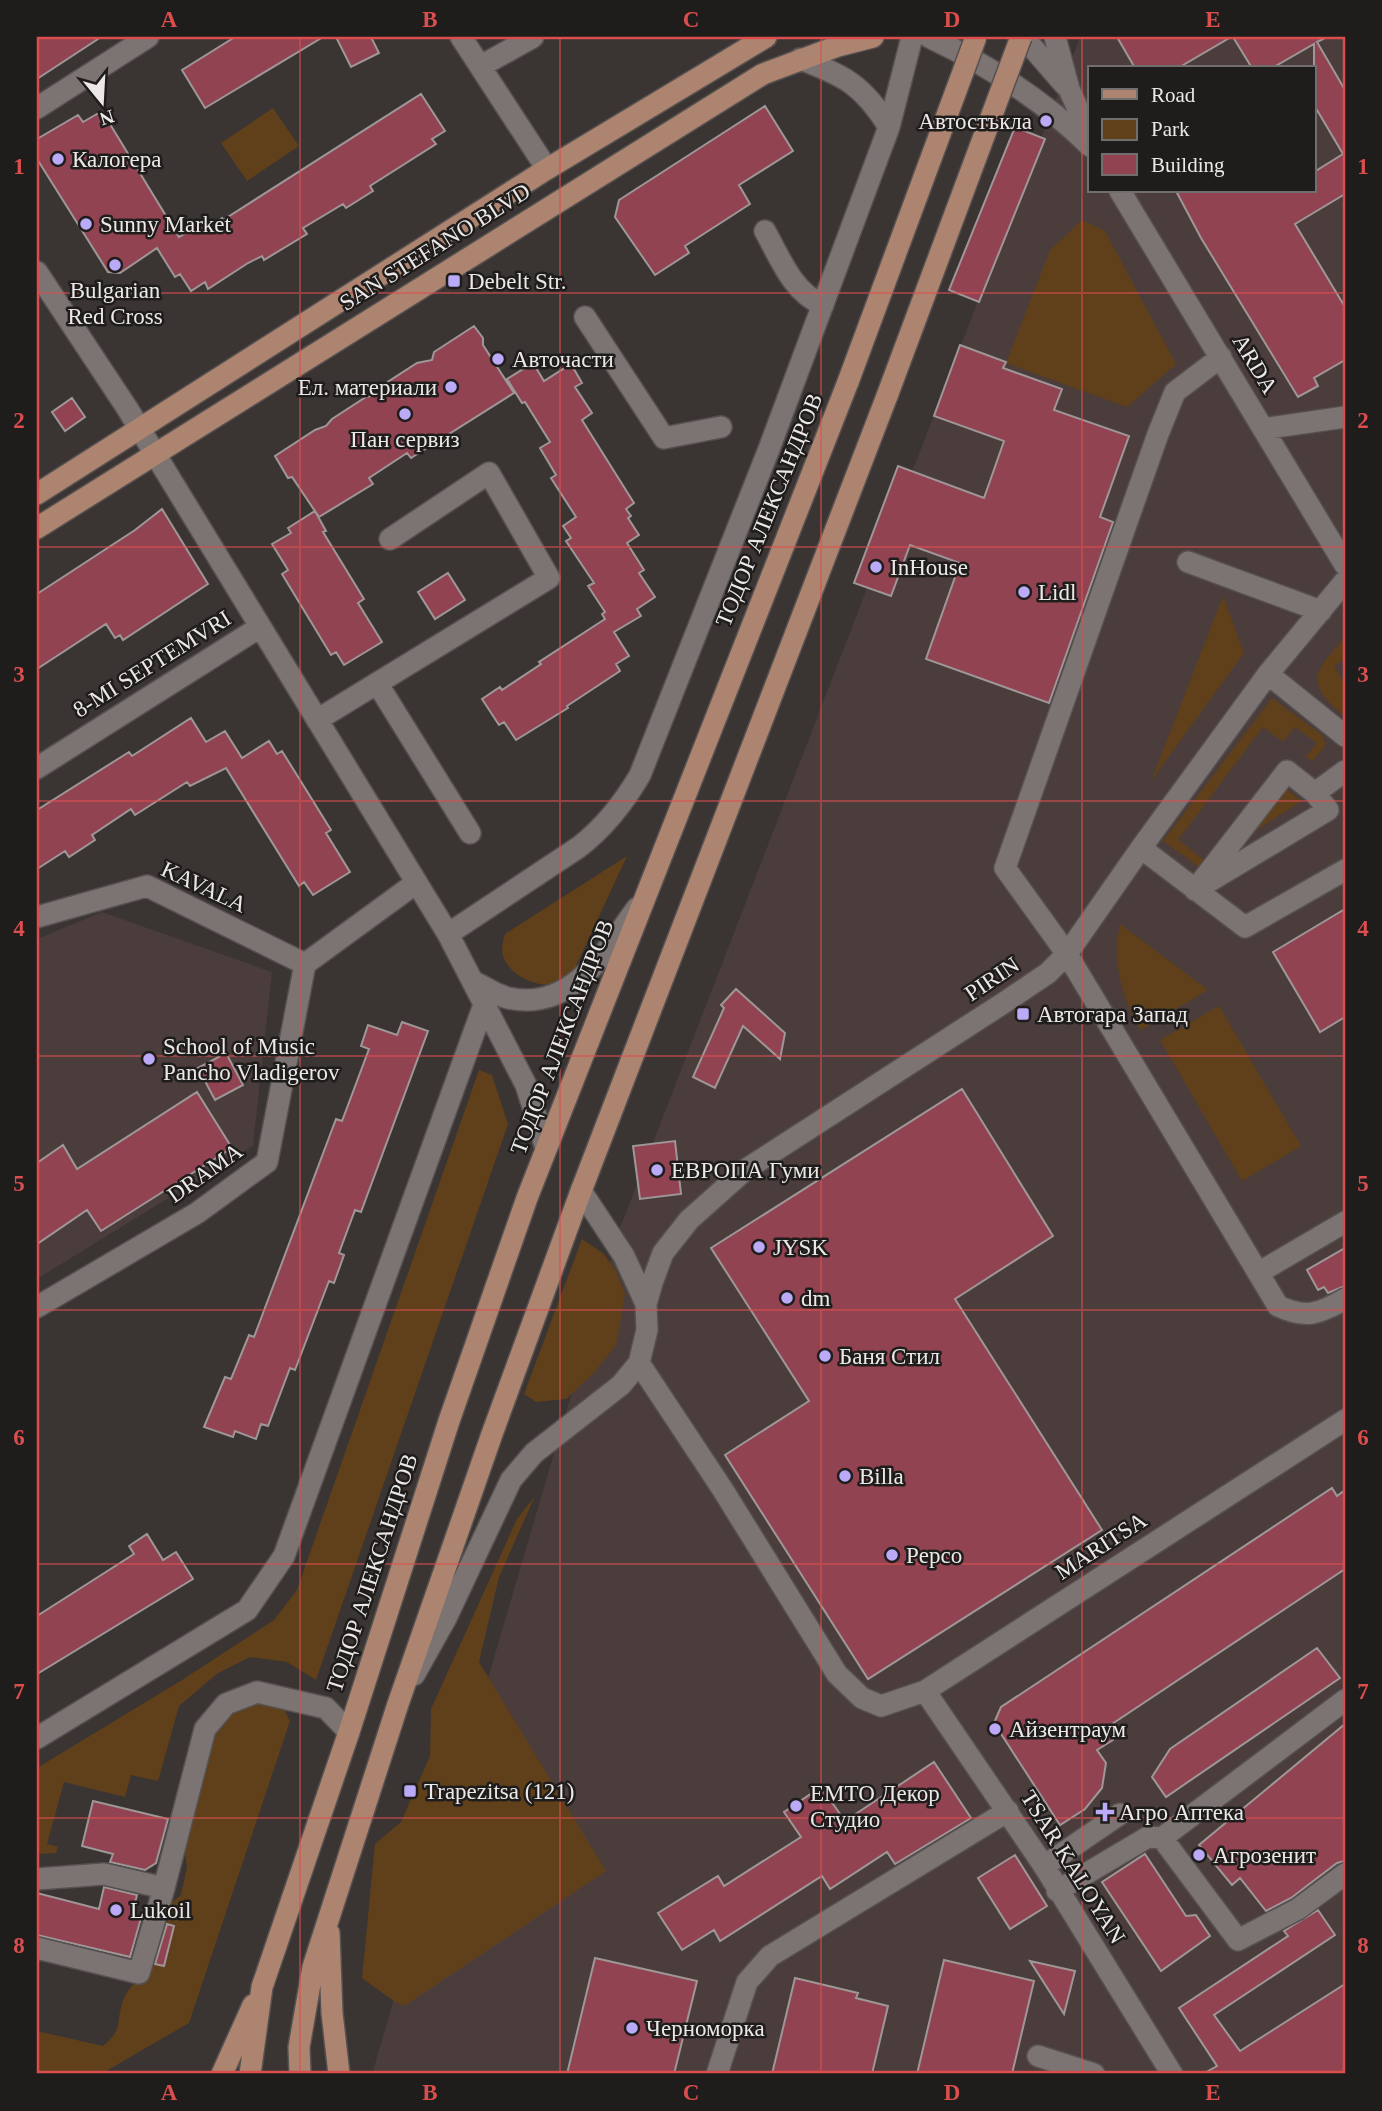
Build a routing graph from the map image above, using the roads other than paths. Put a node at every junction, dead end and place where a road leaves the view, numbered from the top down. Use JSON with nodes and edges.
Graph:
{"nodes":[{"id":1,"x":148,"y":37,"type":"edge"},
{"id":2,"x":461,"y":37,"type":"edge"},
{"id":3,"x":533,"y":37,"type":"edge"},
{"id":4,"x":765,"y":37,"type":"edge"},
{"id":5,"x":873,"y":37,"type":"edge"},
{"id":6,"x":912,"y":37,"type":"edge"},
{"id":7,"x":929,"y":37,"type":"edge"},
{"id":8,"x":976,"y":37,"type":"edge"},
{"id":9,"x":1020,"y":37,"type":"edge"},
{"id":10,"x":1055,"y":37,"type":"edge"},
{"id":11,"x":800,"y":59,"type":"junction"},
{"id":12,"x":481,"y":66,"type":"junction"},
{"id":13,"x":1069,"y":89,"type":"junction"},
{"id":14,"x":37,"y":108,"type":"edge"},
{"id":15,"x":889,"y":127,"type":"junction"},
{"id":16,"x":1088,"y":132,"type":"edge"},
{"id":17,"x":1088,"y":144,"type":"edge"},
{"id":18,"x":547,"y":169,"type":"junction"},
{"id":19,"x":1121,"y":192,"type":"edge"},
{"id":20,"x":765,"y":231,"type":"dead end"},
{"id":21,"x":37,"y":272,"type":"edge"},
{"id":22,"x":823,"y":305,"type":"junction"},
{"id":23,"x":585,"y":317,"type":"dead end"},
{"id":24,"x":1221,"y":357,"type":"junction"},
{"id":25,"x":1345,"y":417,"type":"edge"},
{"id":26,"x":721,"y":427,"type":"dead end"},
{"id":27,"x":1263,"y":429,"type":"junction"},
{"id":28,"x":140,"y":430,"type":"junction"},
{"id":29,"x":155,"y":454,"type":"junction"},
{"id":30,"x":37,"y":494,"type":"edge"},
{"id":31,"x":37,"y":528,"type":"edge"},
{"id":32,"x":390,"y":539,"type":"dead end"},
{"id":33,"x":1188,"y":562,"type":"dead end"},
{"id":34,"x":1345,"y":565,"type":"edge"},
{"id":35,"x":1345,"y":580,"type":"edge"},
{"id":36,"x":1321,"y":611,"type":"junction"},
{"id":37,"x":260,"y":627,"type":"junction"},
{"id":38,"x":1268,"y":674,"type":"junction"},
{"id":39,"x":377,"y":683,"type":"junction"},
{"id":40,"x":317,"y":720,"type":"junction"},
{"id":41,"x":1345,"y":736,"type":"edge"},
{"id":42,"x":37,"y":768,"type":"edge"},
{"id":43,"x":1345,"y":771,"type":"edge"},
{"id":44,"x":1315,"y":793,"type":"junction"},
{"id":45,"x":470,"y":833,"type":"dead end"},
{"id":46,"x":1140,"y":848,"type":"junction"},
{"id":47,"x":1345,"y":870,"type":"edge"},
{"id":48,"x":416,"y":883,"type":"junction"},
{"id":49,"x":1195,"y":890,"type":"junction"},
{"id":50,"x":645,"y":898,"type":"junction"},
{"id":51,"x":37,"y":917,"type":"edge"},
{"id":52,"x":448,"y":934,"type":"junction"},
{"id":53,"x":1067,"y":954,"type":"junction"},
{"id":54,"x":304,"y":964,"type":"junction"},
{"id":55,"x":474,"y":982,"type":"junction"},
{"id":56,"x":485,"y":1002,"type":"junction"},
{"id":57,"x":546,"y":1148,"type":"junction"},
{"id":58,"x":581,"y":1191,"type":"junction"},
{"id":59,"x":1345,"y":1222,"type":"edge"},
{"id":60,"x":1258,"y":1273,"type":"junction"},
{"id":61,"x":1345,"y":1299,"type":"edge"},
{"id":62,"x":646,"y":1304,"type":"junction"},
{"id":63,"x":37,"y":1307,"type":"edge"},
{"id":64,"x":639,"y":1363,"type":"junction"},
{"id":65,"x":1345,"y":1420,"type":"edge"},
{"id":66,"x":925,"y":1691,"type":"junction"},
{"id":67,"x":1345,"y":1700,"type":"edge"},
{"id":68,"x":398,"y":1704,"type":"junction"},
{"id":69,"x":349,"y":1732,"type":"junction"},
{"id":70,"x":37,"y":1738,"type":"edge"},
{"id":71,"x":1008,"y":1811,"type":"junction"},
{"id":72,"x":1120,"y":1814,"type":"dead end"},
{"id":73,"x":1161,"y":1838,"type":"junction"},
{"id":74,"x":1044,"y":1867,"type":"junction"},
{"id":75,"x":1345,"y":1874,"type":"edge"},
{"id":76,"x":37,"y":1879,"type":"edge"},
{"id":77,"x":164,"y":1888,"type":"junction"},
{"id":78,"x":1057,"y":1891,"type":"junction"},
{"id":79,"x":329,"y":1920,"type":"junction"},
{"id":80,"x":37,"y":1948,"type":"edge"},
{"id":81,"x":262,"y":1987,"type":"junction"},
{"id":82,"x":1038,"y":2056,"type":"dead end"},
{"id":83,"x":1169,"y":2073,"type":"edge"},
{"id":84,"x":222,"y":2074,"type":"edge"},
{"id":85,"x":250,"y":2074,"type":"edge"},
{"id":86,"x":300,"y":2074,"type":"edge"},
{"id":87,"x":339,"y":2074,"type":"edge"},
{"id":88,"x":717,"y":2074,"type":"edge"},
{"id":89,"x":1094,"y":2074,"type":"edge"}],
"edges":[{"from":1,"to":14,"type":"street"},
{"from":2,"to":12,"type":"street"},
{"from":3,"to":12,"type":"street"},
{"from":4,"to":18,"type":"main road","name":"SAN STEFANO BLVD"},
{"from":5,"to":11,"type":"main road","name":"SAN STEFANO BLVD"},
{"from":6,"to":15,"type":"street"},
{"from":7,"to":17,"type":"street"},
{"from":8,"to":50,"type":"main road","name":"ТОДОР АЛЕКСАНДРОВ","bridge":true},
{"from":9,"to":13,"type":"street"},
{"from":9,"to":58,"type":"main road","bridge":true},
{"from":10,"to":13,"type":"street"},
{"from":11,"to":15,"type":"street"},
{"from":11,"to":29,"type":"main road","name":"SAN STEFANO BLVD"},
{"from":12,"to":18,"type":"street"},
{"from":13,"to":16,"type":"street"},
{"from":15,"to":22,"type":"street"},
{"from":18,"to":28,"type":"main road","name":"SAN STEFANO BLVD"},
{"from":19,"to":24,"type":"street","name":"ARDA"},
{"from":20,"to":22,"type":"street"},
{"from":21,"to":28,"type":"street"},
{"from":22,"to":52,"type":"street"},
{"from":23,"to":26,"type":"street"},
{"from":24,"to":27,"type":"street","name":"ARDA"},
{"from":24,"to":53,"type":"street"},
{"from":25,"to":27,"type":"street"},
{"from":27,"to":34,"type":"street","name":"ARDA"},
{"from":28,"to":29,"type":"street"},
{"from":28,"to":30,"type":"main road","name":"SAN STEFANO BLVD"},
{"from":29,"to":31,"type":"main road","name":"SAN STEFANO BLVD"},
{"from":29,"to":37,"type":"street"},
{"from":32,"to":39,"type":"street"},
{"from":33,"to":36,"type":"street"},
{"from":35,"to":36,"type":"street","name":"PIRIN"},
{"from":36,"to":38,"type":"street","name":"PIRIN"},
{"from":37,"to":40,"type":"street"},
{"from":37,"to":42,"type":"street","name":"8-MI SEPTEMVRI"},
{"from":38,"to":41,"type":"street"},
{"from":38,"to":46,"type":"street","name":"PIRIN"},
{"from":39,"to":40,"type":"street"},
{"from":39,"to":45,"type":"street"},
{"from":40,"to":48,"type":"street"},
{"from":43,"to":44,"type":"street"},
{"from":44,"to":49,"type":"street"},
{"from":44,"to":49,"type":"street"},
{"from":46,"to":49,"type":"street"},
{"from":46,"to":53,"type":"street","name":"PIRIN"},
{"from":47,"to":49,"type":"street"},
{"from":48,"to":52,"type":"street"},
{"from":48,"to":54,"type":"street"},
{"from":50,"to":55,"type":"street"},
{"from":50,"to":57,"type":"main road","name":"ТОДОР АЛЕКСАНДРОВ"},
{"from":51,"to":54,"type":"street","name":"KAVALA"},
{"from":52,"to":55,"type":"street"},
{"from":53,"to":60,"type":"street"},
{"from":53,"to":62,"type":"street","name":"PIRIN"},
{"from":54,"to":63,"type":"street","name":"DRAMA"},
{"from":55,"to":56,"type":"street"},
{"from":56,"to":57,"type":"street"},
{"from":56,"to":70,"type":"street"},
{"from":57,"to":69,"type":"main road","name":"ТОДОР АЛЕКСАНДРОВ"},
{"from":58,"to":62,"type":"street"},
{"from":58,"to":68,"type":"main road"},
{"from":59,"to":60,"type":"street"},
{"from":60,"to":61,"type":"street"},
{"from":62,"to":64,"type":"street","name":"PIRIN"},
{"from":64,"to":66,"type":"street","name":"MARITSA"},
{"from":64,"to":68,"type":"street"},
{"from":65,"to":66,"type":"street","name":"MARITSA"},
{"from":66,"to":71,"type":"street","name":"TSAR KALOYAN"},
{"from":67,"to":73,"type":"street"},
{"from":68,"to":79,"type":"main road"},
{"from":69,"to":77,"type":"street"},
{"from":69,"to":81,"type":"main road","name":"ТОДОР АЛЕКСАНДРОВ"},
{"from":71,"to":74,"type":"street","name":"TSAR KALOYAN"},
{"from":71,"to":88,"type":"street"},
{"from":72,"to":74,"type":"street"},
{"from":73,"to":75,"type":"street"},
{"from":73,"to":78,"type":"street"},
{"from":74,"to":78,"type":"street","name":"TSAR KALOYAN"},
{"from":76,"to":77,"type":"street"},
{"from":77,"to":80,"type":"street"},
{"from":78,"to":83,"type":"street","name":"TSAR KALOYAN"},
{"from":79,"to":86,"type":"main road"},
{"from":79,"to":87,"type":"main road"},
{"from":81,"to":84,"type":"main road"},
{"from":81,"to":85,"type":"main road","name":"ТОДОР АЛЕКСАНДРОВ"},
{"from":82,"to":89,"type":"street"}]}
